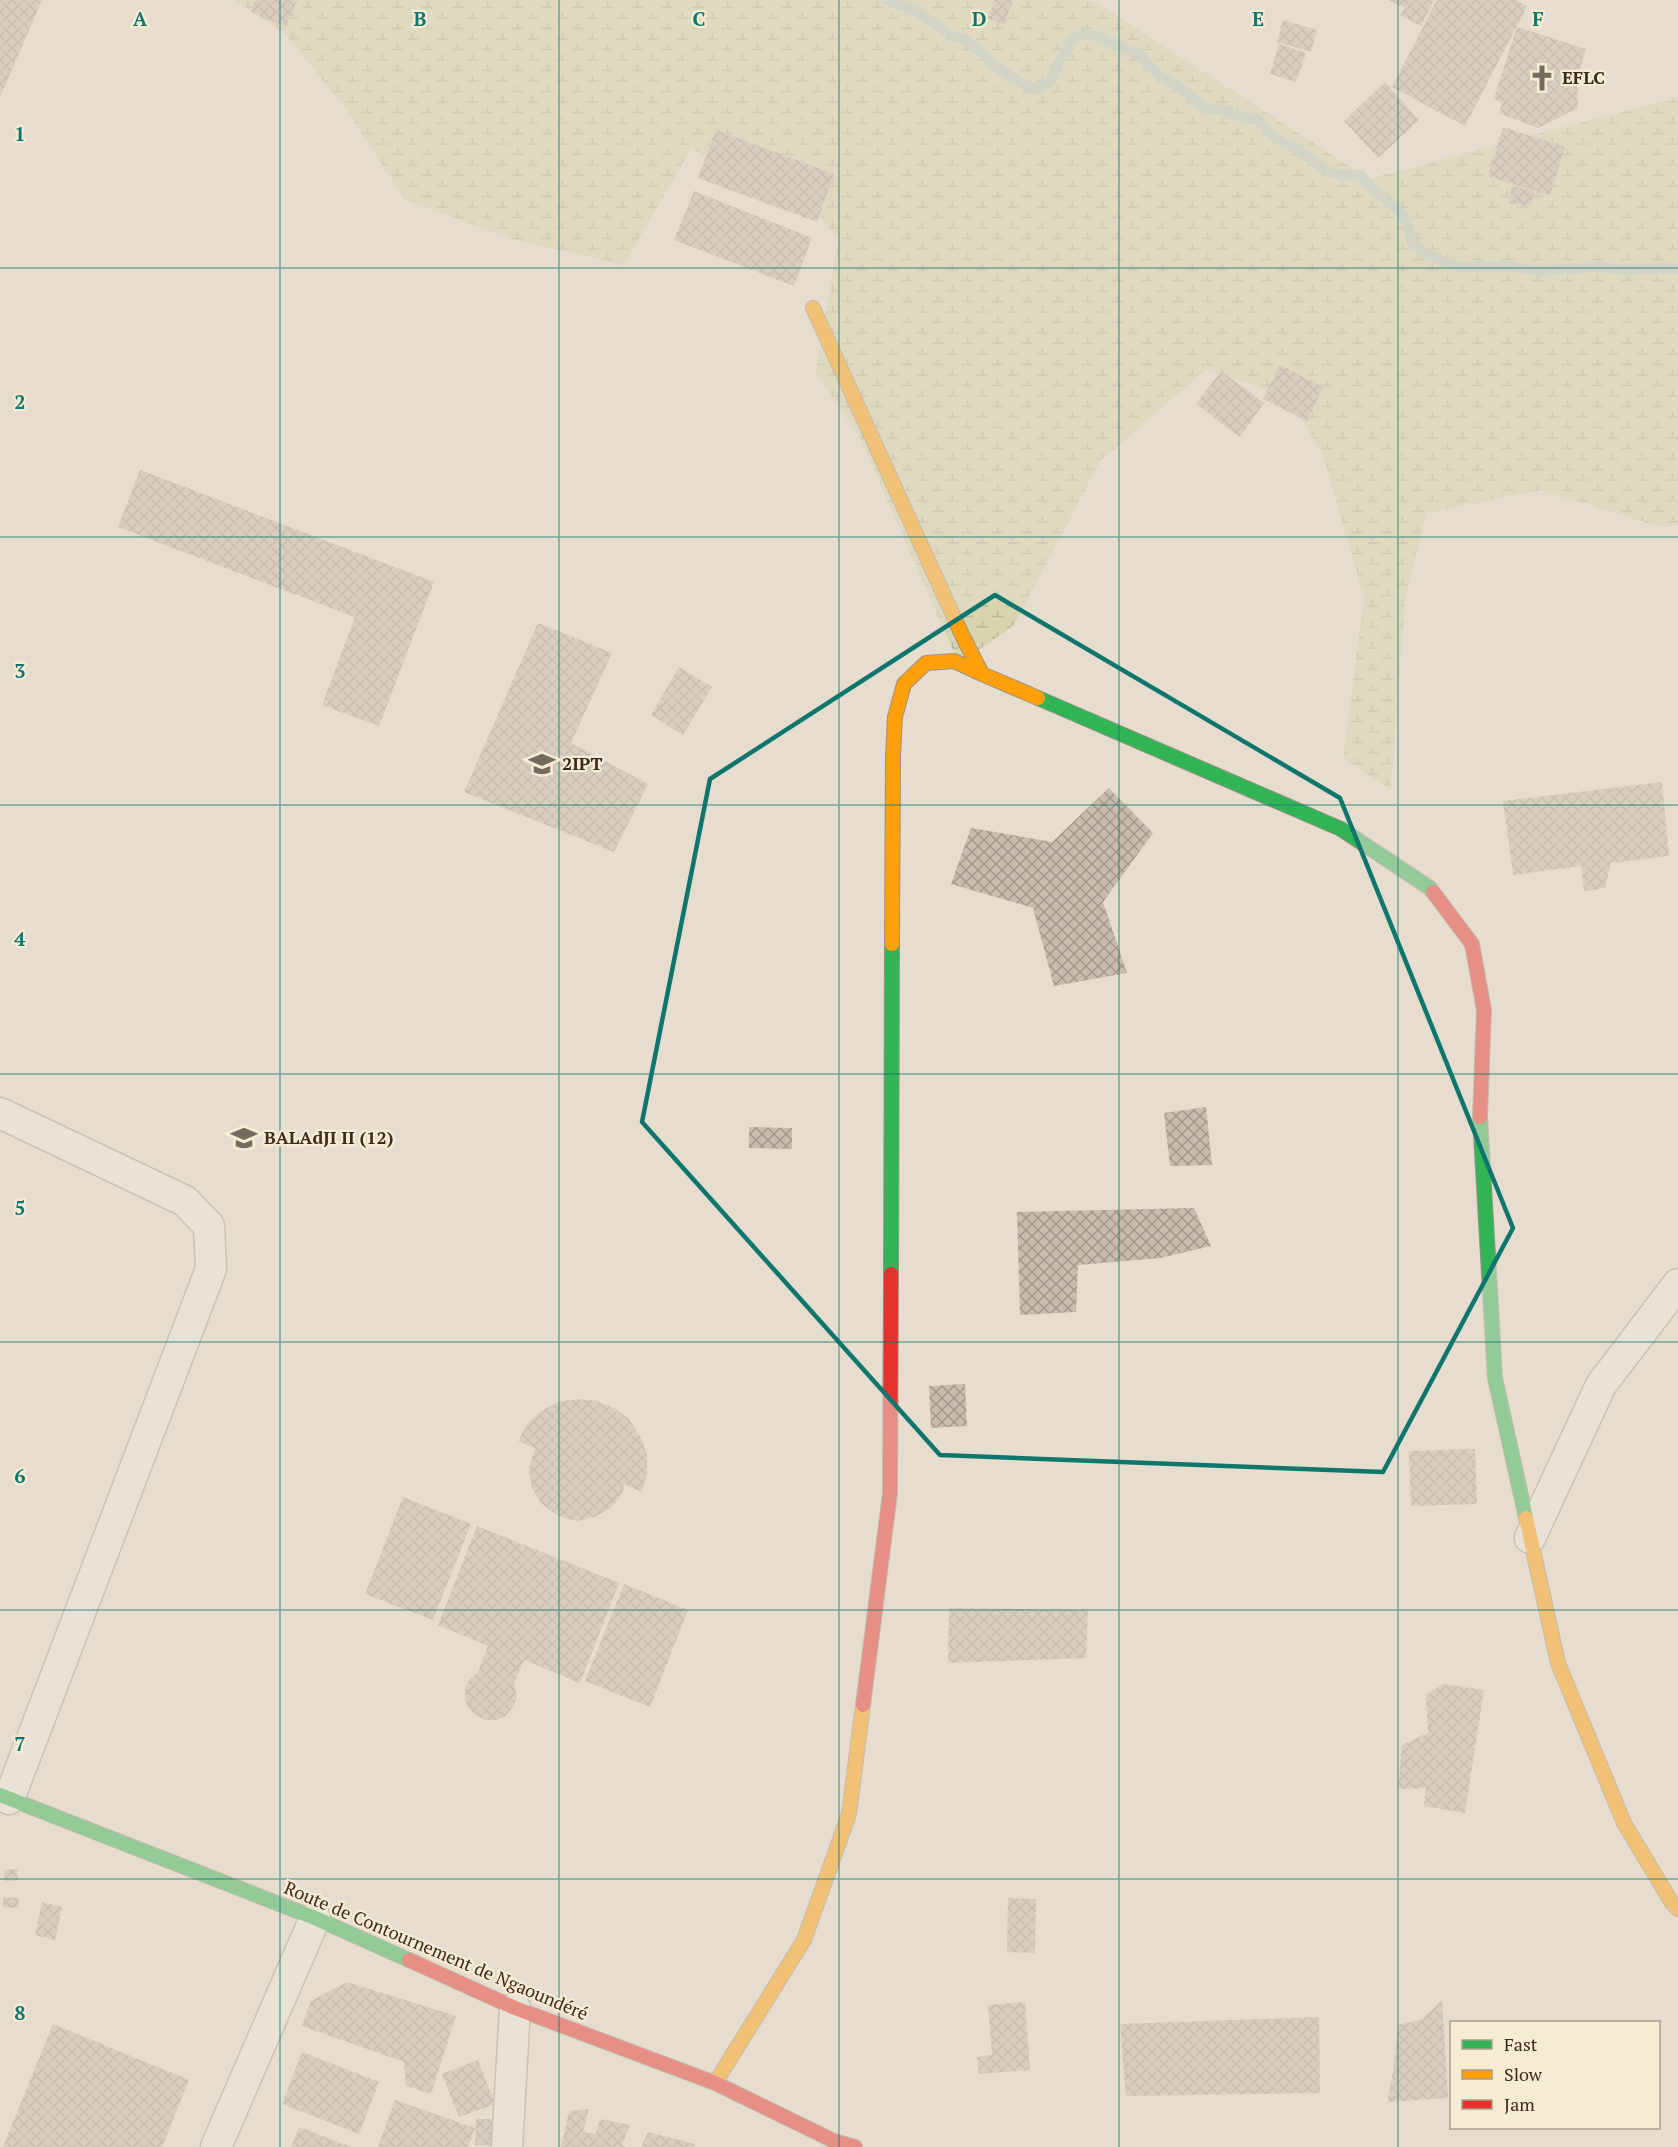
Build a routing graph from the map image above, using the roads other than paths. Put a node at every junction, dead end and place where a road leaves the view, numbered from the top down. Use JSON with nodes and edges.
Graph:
{"nodes":[{"id":1,"x":813,"y":308,"type":"dead end"},
{"id":2,"x":982,"y":674,"type":"junction"},
{"id":3,"x":0,"y":1113,"type":"edge"},
{"id":4,"x":1678,"y":1284,"type":"edge"},
{"id":5,"x":1530,"y":1538,"type":"junction"},
{"id":6,"x":5,"y":1797,"type":"edge"},
{"id":7,"x":1678,"y":1909,"type":"edge"},
{"id":8,"x":315,"y":1918,"type":"junction"},
{"id":9,"x":514,"y":2008,"type":"junction"},
{"id":10,"x":715,"y":2083,"type":"junction"},
{"id":11,"x":216,"y":2147,"type":"edge"},
{"id":12,"x":507,"y":2147,"type":"edge"},
{"id":13,"x":855,"y":2147,"type":"edge"}],
"edges":[{"from":1,"to":2,"type":"street"},
{"from":2,"to":5,"type":"street"},
{"from":2,"to":10,"type":"street"},
{"from":3,"to":6,"type":"street"},
{"from":4,"to":5,"type":"street"},
{"from":5,"to":7,"type":"street"},
{"from":6,"to":8,"type":"street","name":"Route de Contournement de Ngaoundéré"},
{"from":8,"to":9,"type":"street","name":"Route de Contournement de Ngaoundéré"},
{"from":8,"to":11,"type":"street"},
{"from":9,"to":10,"type":"street","name":"Route de Contournement de Ngaoundéré"},
{"from":9,"to":12,"type":"street"},
{"from":10,"to":13,"type":"street","name":"Route de Contournement de Ngaoundéré"}]}
